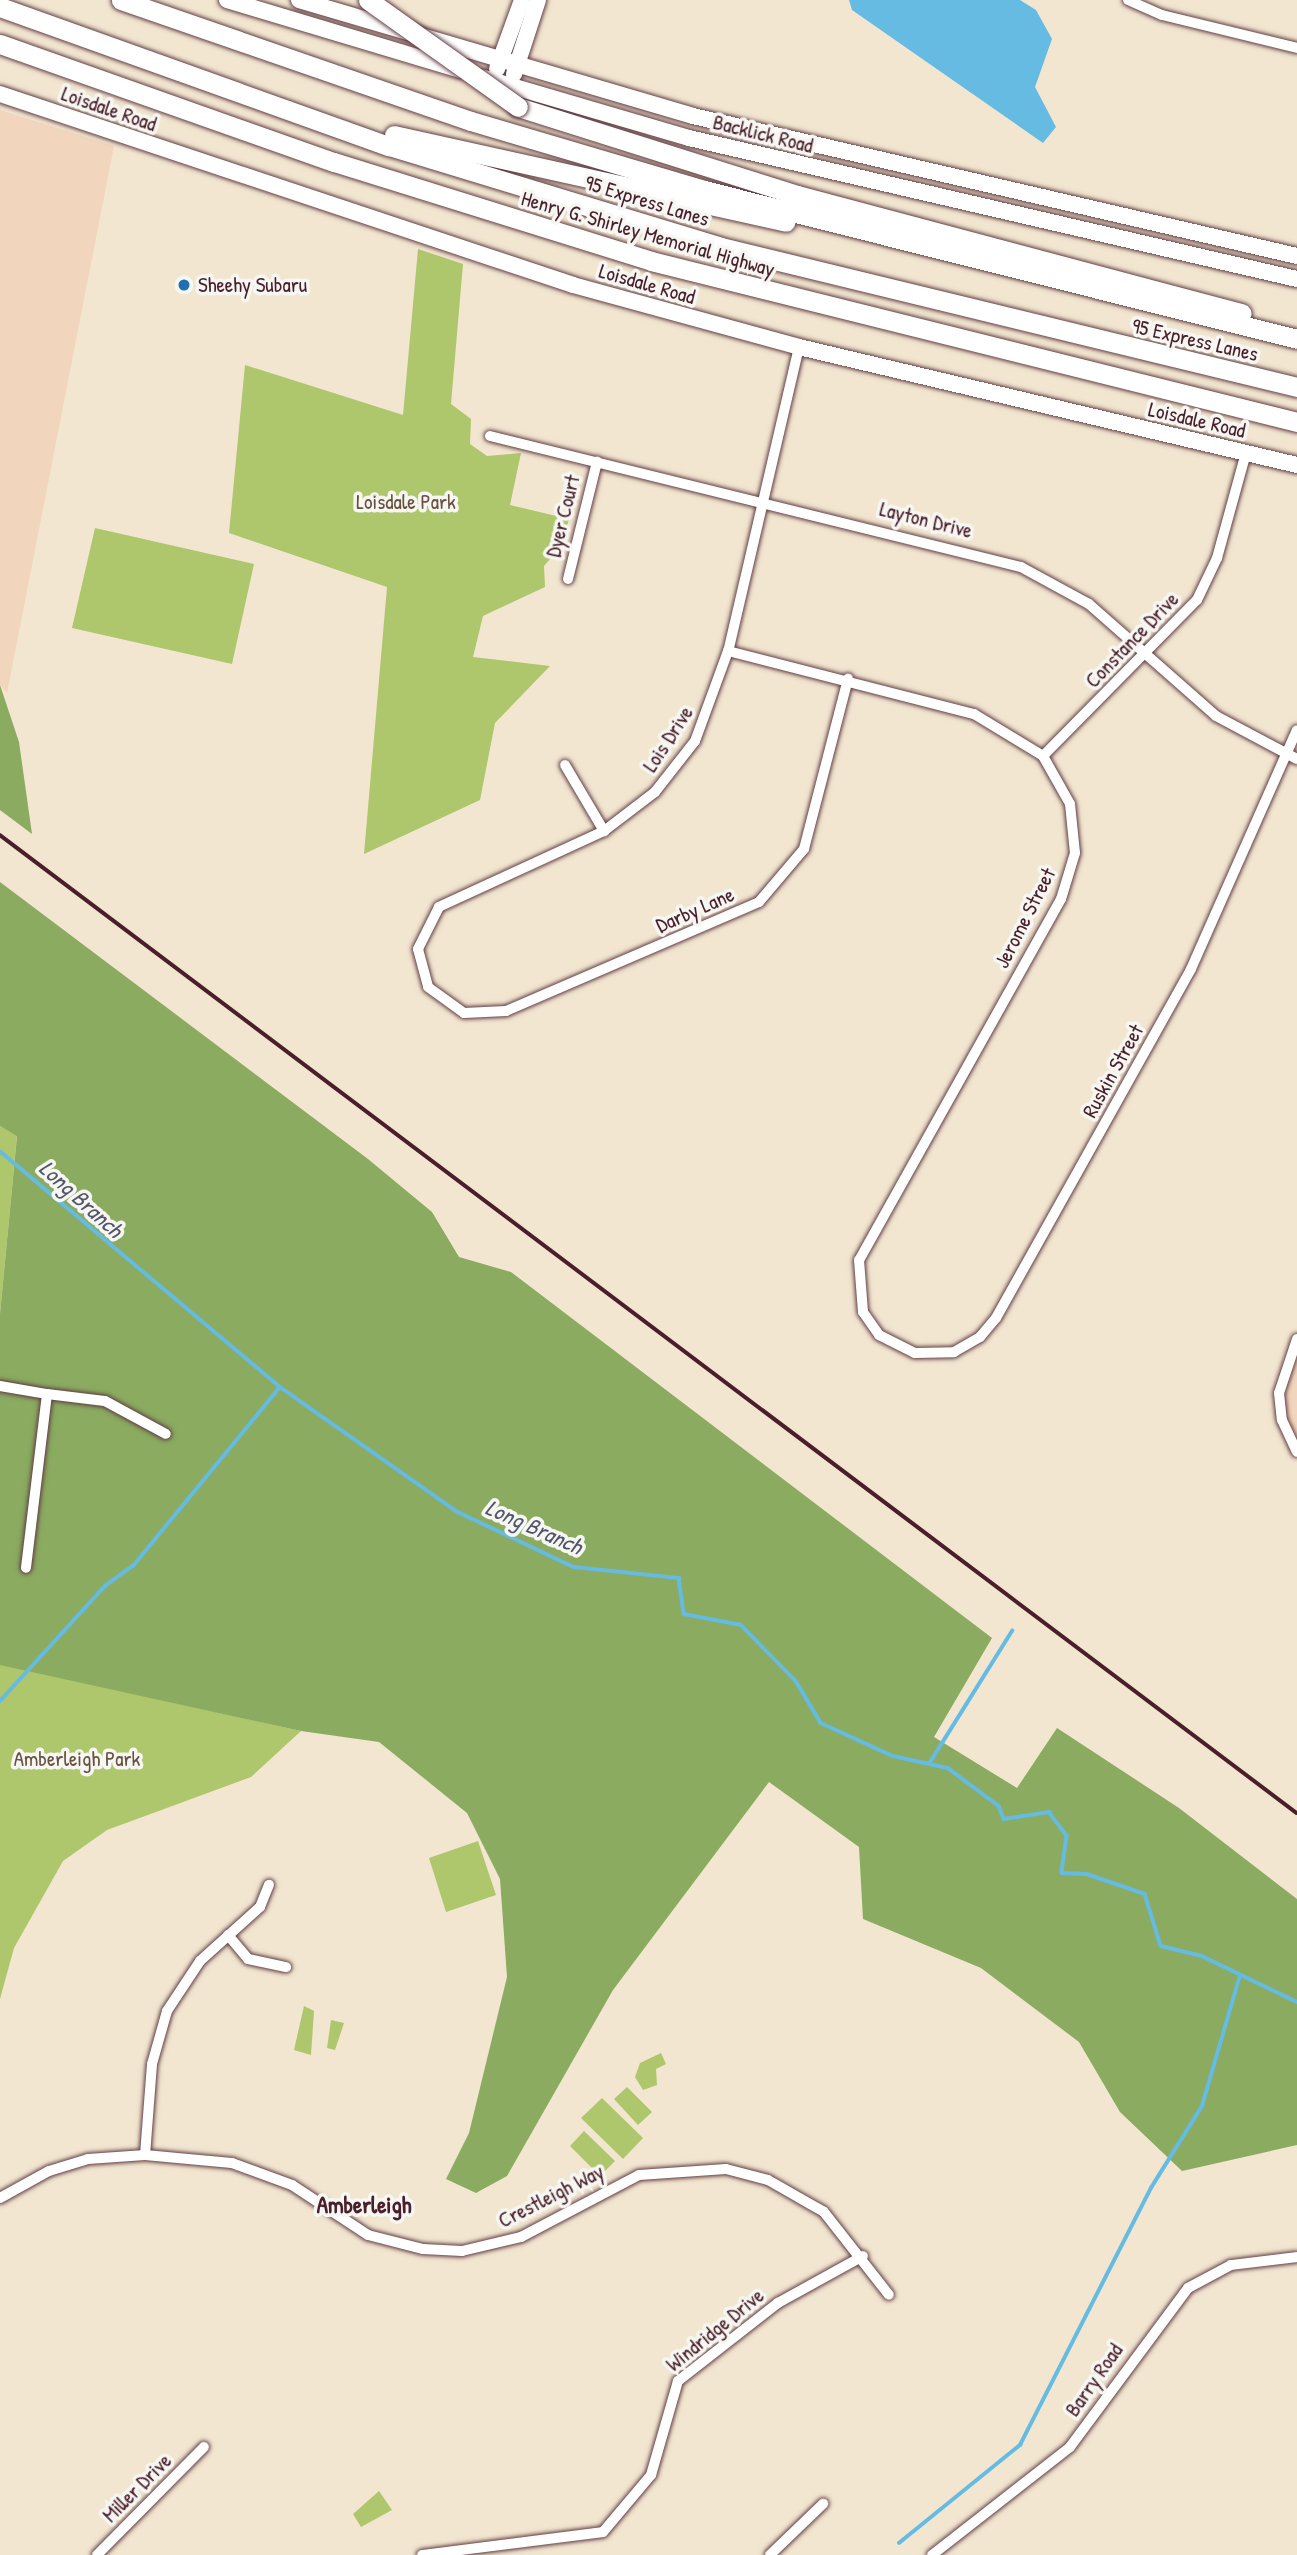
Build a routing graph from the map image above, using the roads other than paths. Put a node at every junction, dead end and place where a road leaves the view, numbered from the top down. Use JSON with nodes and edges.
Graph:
{"nodes":[{"id":1,"x":121,"y":0,"type":"edge"},
{"id":2,"x":227,"y":0,"type":"edge"},
{"id":3,"x":299,"y":0,"type":"edge"},
{"id":4,"x":368,"y":0,"type":"edge"},
{"id":5,"x":522,"y":0,"type":"edge"},
{"id":6,"x":538,"y":0,"type":"edge"},
{"id":7,"x":1128,"y":0,"type":"edge"},
{"id":8,"x":0,"y":6,"type":"edge"},
{"id":9,"x":0,"y":44,"type":"edge"},
{"id":10,"x":1297,"y":48,"type":"edge"},
{"id":11,"x":499,"y":61,"type":"junction"},
{"id":12,"x":516,"y":67,"type":"junction"},
{"id":13,"x":198,"y":81,"type":"junction"},
{"id":14,"x":493,"y":81,"type":"junction"},
{"id":15,"x":509,"y":88,"type":"junction"},
{"id":16,"x":0,"y":94,"type":"edge"},
{"id":17,"x":838,"y":227,"type":"junction"},
{"id":18,"x":1297,"y":256,"type":"edge"},
{"id":19,"x":1297,"y":279,"type":"edge"},
{"id":20,"x":1297,"y":327,"type":"edge"},
{"id":21,"x":1297,"y":340,"type":"edge"},
{"id":22,"x":800,"y":347,"type":"junction"},
{"id":23,"x":1297,"y":387,"type":"edge"},
{"id":24,"x":1297,"y":422,"type":"edge"},
{"id":25,"x":491,"y":436,"type":"dead end"},
{"id":26,"x":1246,"y":453,"type":"junction"},
{"id":27,"x":597,"y":462,"type":"junction"},
{"id":28,"x":1297,"y":465,"type":"edge"},
{"id":29,"x":763,"y":501,"type":"junction"},
{"id":30,"x":568,"y":579,"type":"dead end"},
{"id":31,"x":728,"y":651,"type":"junction"},
{"id":32,"x":1146,"y":657,"type":"junction"},
{"id":33,"x":848,"y":679,"type":"junction"},
{"id":34,"x":1297,"y":730,"type":"edge"},
{"id":35,"x":1043,"y":756,"type":"junction"},
{"id":36,"x":1292,"y":756,"type":"edge"},
{"id":37,"x":565,"y":765,"type":"dead end"},
{"id":38,"x":604,"y":831,"type":"junction"},
{"id":39,"x":425,"y":981,"type":"joint"},
{"id":40,"x":1297,"y":1339,"type":"edge"},
{"id":41,"x":895,"y":1346,"type":"joint"},
{"id":42,"x":0,"y":1386,"type":"edge"},
{"id":43,"x":47,"y":1394,"type":"junction"},
{"id":44,"x":166,"y":1434,"type":"dead end"},
{"id":45,"x":1297,"y":1452,"type":"edge"},
{"id":46,"x":26,"y":1568,"type":"dead end"},
{"id":47,"x":269,"y":1885,"type":"dead end"},
{"id":48,"x":229,"y":1935,"type":"junction"},
{"id":49,"x":286,"y":1968,"type":"dead end"},
{"id":50,"x":145,"y":2155,"type":"junction"},
{"id":51,"x":0,"y":2198,"type":"edge"},
{"id":52,"x":863,"y":2256,"type":"junction"},
{"id":53,"x":1297,"y":2257,"type":"edge"},
{"id":54,"x":889,"y":2295,"type":"dead end"},
{"id":55,"x":204,"y":2447,"type":"dead end"},
{"id":56,"x":823,"y":2504,"type":"dead end"},
{"id":57,"x":97,"y":2555,"type":"edge"},
{"id":58,"x":423,"y":2555,"type":"edge"},
{"id":59,"x":770,"y":2555,"type":"edge"},
{"id":60,"x":932,"y":2555,"type":"edge"}],
"edges":[{"from":1,"to":17,"type":"highway"},
{"from":2,"to":14,"type":"main road","name":"Backlick Road"},
{"from":3,"to":11,"type":"main road","name":"Backlick Road"},
{"from":4,"to":20,"type":"highway","bridge":true},
{"from":5,"to":11,"type":"main road"},
{"from":6,"to":12,"type":"main road"},
{"from":7,"to":10,"type":"street"},
{"from":8,"to":13,"type":"highway","name":"95 Express Lanes"},
{"from":9,"to":24,"type":"highway","name":"Henry G. Shirley Memorial Highway"},
{"from":11,"to":12,"type":"main road","name":"Backlick Road"},
{"from":11,"to":14,"type":"main road"},
{"from":12,"to":15,"type":"main road"},
{"from":12,"to":18,"type":"main road","name":"Backlick Road"},
{"from":13,"to":17,"type":"highway"},
{"from":13,"to":23,"type":"highway","name":"95 Express Lanes"},
{"from":14,"to":15,"type":"main road","name":"Backlick Road"},
{"from":15,"to":19,"type":"main road","name":"Backlick Road"},
{"from":16,"to":22,"type":"main road","name":"Loisdale Road"},
{"from":17,"to":21,"type":"highway"},
{"from":22,"to":26,"type":"main road","name":"Loisdale Road"},
{"from":22,"to":29,"type":"street","name":"Lois Drive"},
{"from":25,"to":27,"type":"street","name":"Layton Drive"},
{"from":26,"to":28,"type":"main road","name":"Loisdale Road"},
{"from":26,"to":32,"type":"street","name":"Constance Drive"},
{"from":27,"to":29,"type":"street","name":"Layton Drive"},
{"from":27,"to":30,"type":"street","name":"Dyer Court"},
{"from":29,"to":31,"type":"street","name":"Lois Drive"},
{"from":29,"to":32,"type":"street","name":"Layton Drive"},
{"from":31,"to":33,"type":"street","name":"Jerome Street"},
{"from":31,"to":38,"type":"street","name":"Lois Drive"},
{"from":32,"to":35,"type":"street","name":"Constance Drive"},
{"from":32,"to":36,"type":"street","name":"Layton Drive"},
{"from":33,"to":35,"type":"street","name":"Jerome Street"},
{"from":33,"to":39,"type":"street","name":"Darby Lane"},
{"from":34,"to":36,"type":"street","name":"Ruskin Street"},
{"from":35,"to":41,"type":"street","name":"Jerome Street"},
{"from":36,"to":41,"type":"street","name":"Ruskin Street"},
{"from":37,"to":38,"type":"street"},
{"from":38,"to":39,"type":"street","name":"Lois Drive"},
{"from":40,"to":45,"type":"street"},
{"from":42,"to":43,"type":"street"},
{"from":43,"to":44,"type":"street"},
{"from":43,"to":46,"type":"street"},
{"from":47,"to":48,"type":"street"},
{"from":48,"to":49,"type":"street"},
{"from":48,"to":50,"type":"street"},
{"from":50,"to":51,"type":"street","name":"Crestleigh Way"},
{"from":50,"to":52,"type":"street","name":"Crestleigh Way"},
{"from":52,"to":54,"type":"street","name":"Crestleigh Way"},
{"from":52,"to":58,"type":"street","name":"Windridge Drive"},
{"from":53,"to":60,"type":"street","name":"Barry Road"},
{"from":55,"to":57,"type":"street","name":"Miller Drive"},
{"from":56,"to":59,"type":"street"}]}
